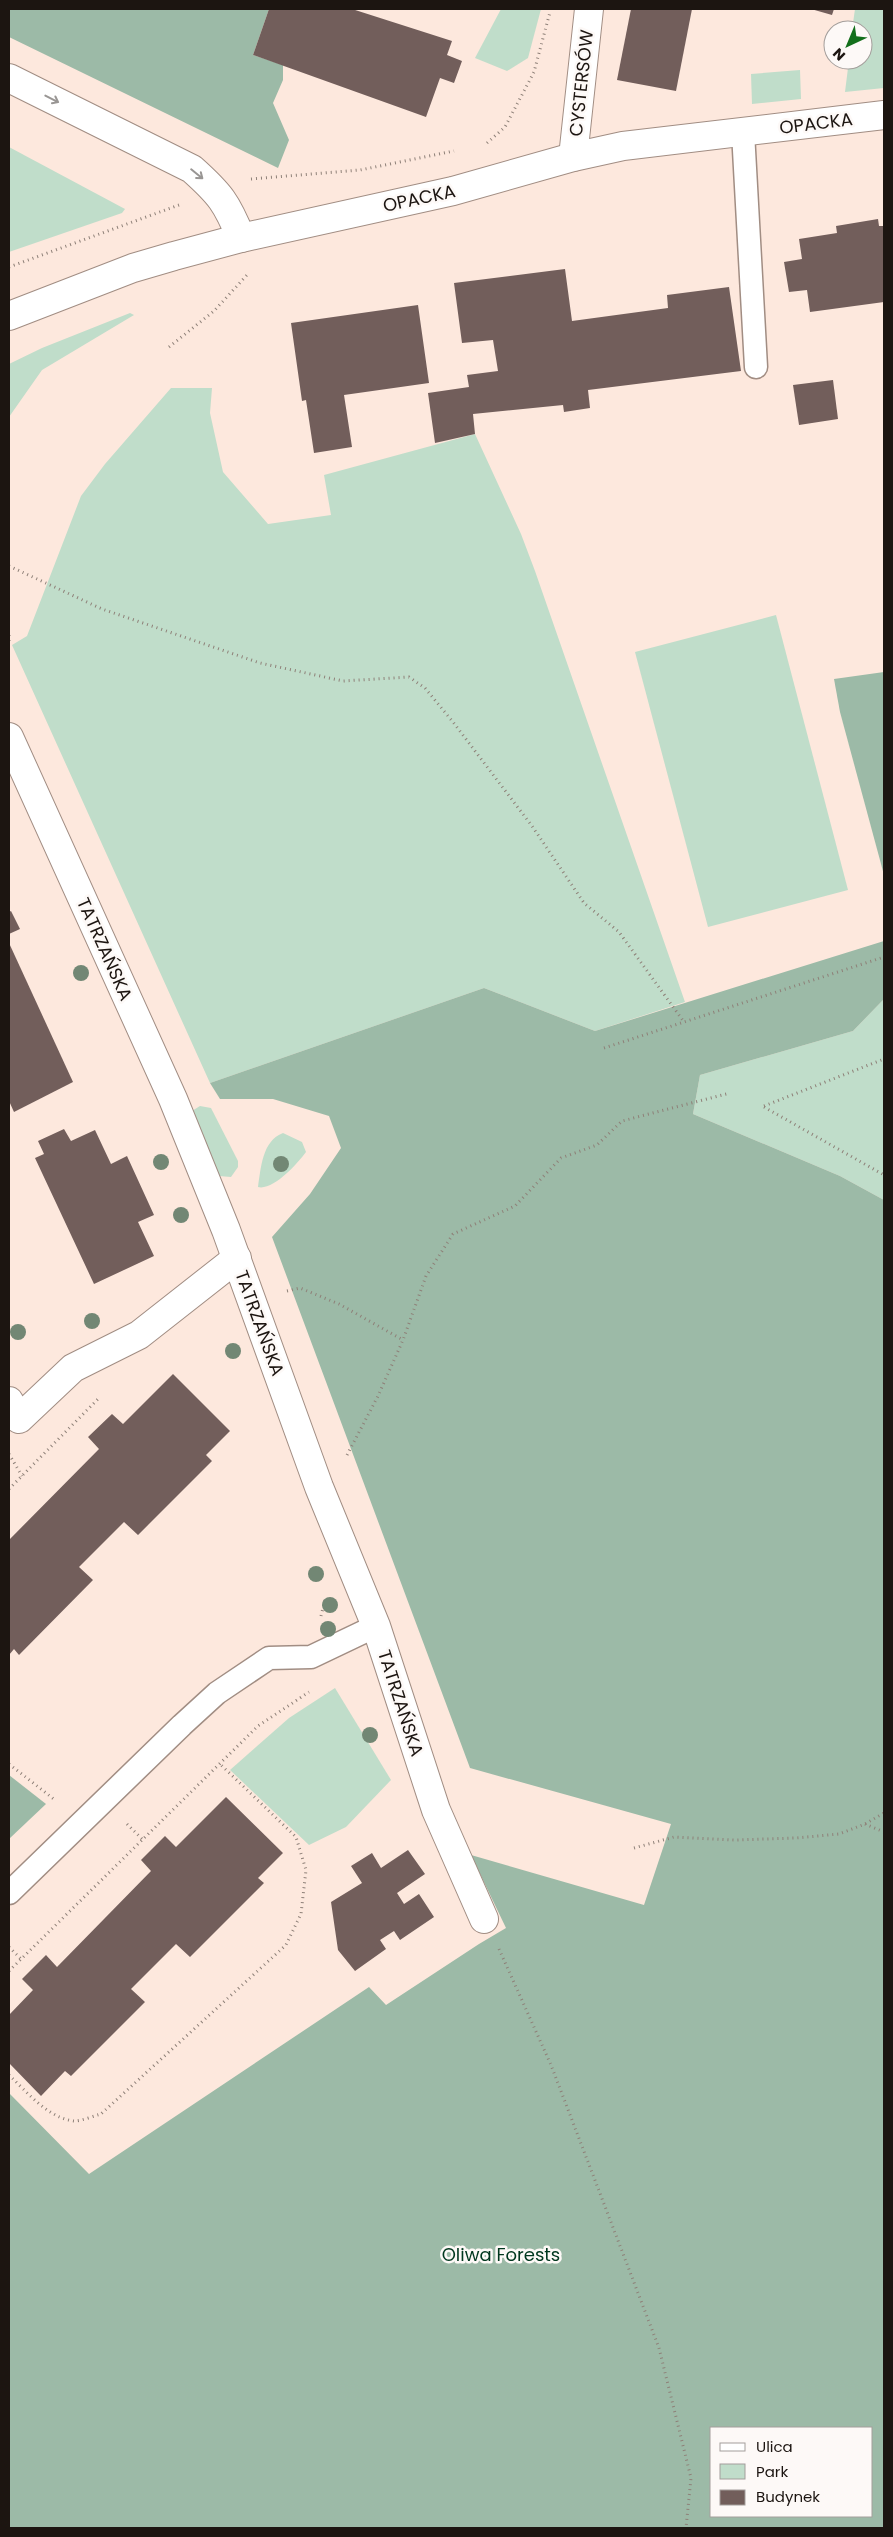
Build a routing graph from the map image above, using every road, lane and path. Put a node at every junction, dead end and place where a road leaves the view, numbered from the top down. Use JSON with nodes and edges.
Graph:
{"nodes":[{"id":1,"x":551,"y":9,"type":"edge"},
{"id":2,"x":589,"y":9,"type":"edge"},
{"id":3,"x":9,"y":78,"type":"edge"},
{"id":4,"x":884,"y":115,"type":"edge"},
{"id":5,"x":743,"y":132,"type":"junction"},
{"id":6,"x":480,"y":148,"type":"dead end"},
{"id":7,"x":460,"y":152,"type":"dead end"},
{"id":8,"x":573,"y":157,"type":"junction"},
{"id":9,"x":214,"y":189,"type":"junction"},
{"id":10,"x":241,"y":238,"type":"junction"},
{"id":11,"x":9,"y":267,"type":"edge"},
{"id":12,"x":252,"y":269,"type":"dead end"},
{"id":13,"x":9,"y":316,"type":"edge"},
{"id":14,"x":169,"y":347,"type":"dead end"},
{"id":15,"x":756,"y":367,"type":"dead end"},
{"id":16,"x":9,"y":566,"type":"edge"},
{"id":17,"x":9,"y":636,"type":"edge"},
{"id":18,"x":9,"y":642,"type":"edge"},
{"id":19,"x":9,"y":738,"type":"edge"},
{"id":20,"x":884,"y":957,"type":"edge"},
{"id":21,"x":684,"y":1022,"type":"junction"},
{"id":22,"x":604,"y":1048,"type":"dead end"},
{"id":23,"x":884,"y":1059,"type":"edge"},
{"id":24,"x":730,"y":1093,"type":"dead end"},
{"id":25,"x":884,"y":1175,"type":"edge"},
{"id":26,"x":237,"y":1258,"type":"junction"},
{"id":27,"x":253,"y":1302,"type":"junction"},
{"id":28,"x":403,"y":1340,"type":"junction"},
{"id":29,"x":9,"y":1401,"type":"edge"},
{"id":30,"x":9,"y":1454,"type":"edge"},
{"id":31,"x":22,"y":1476,"type":"dead end"},
{"id":32,"x":319,"y":1487,"type":"junction"},
{"id":33,"x":376,"y":1626,"type":"junction"},
{"id":34,"x":316,"y":1688,"type":"dead end"},
{"id":35,"x":219,"y":1763,"type":"junction"},
{"id":36,"x":9,"y":1764,"type":"edge"},
{"id":37,"x":884,"y":1812,"type":"edge"},
{"id":38,"x":83,"y":1822,"type":"junction"},
{"id":39,"x":865,"y":1824,"type":"junction"},
{"id":40,"x":884,"y":1832,"type":"edge"},
{"id":41,"x":634,"y":1848,"type":"dead end"},
{"id":42,"x":9,"y":1894,"type":"edge"},
{"id":43,"x":484,"y":1919,"type":"joint"},
{"id":44,"x":9,"y":1947,"type":"edge"},
{"id":45,"x":21,"y":1959,"type":"junction"},
{"id":46,"x":9,"y":1971,"type":"edge"},
{"id":47,"x":9,"y":2075,"type":"edge"},
{"id":48,"x":686,"y":2528,"type":"edge"}],
"edges":[{"from":1,"to":6,"type":"path"},
{"from":2,"to":8,"type":"street","name":"CYSTERSÓW"},
{"from":3,"to":9,"type":"street","one_way":true},
{"from":4,"to":5,"type":"street","name":"OPACKA"},
{"from":5,"to":8,"type":"street","name":"OPACKA"},
{"from":5,"to":15,"type":"lane"},
{"from":7,"to":9,"type":"path"},
{"from":8,"to":10,"type":"street","name":"OPACKA"},
{"from":9,"to":10,"type":"street"},
{"from":9,"to":11,"type":"path"},
{"from":10,"to":13,"type":"street","name":"OPACKA"},
{"from":12,"to":14,"type":"path"},
{"from":16,"to":21,"type":"path"},
{"from":17,"to":18,"type":"path"},
{"from":19,"to":26,"type":"street","name":"TATRZAŃSKA"},
{"from":20,"to":21,"type":"path"},
{"from":21,"to":22,"type":"path"},
{"from":23,"to":25,"type":"path"},
{"from":24,"to":28,"type":"path"},
{"from":26,"to":27,"type":"street","name":"TATRZAŃSKA"},
{"from":26,"to":29,"type":"street"},
{"from":27,"to":28,"type":"path"},
{"from":27,"to":32,"type":"street","name":"TATRZAŃSKA"},
{"from":28,"to":32,"type":"path"},
{"from":30,"to":31,"type":"path"},
{"from":32,"to":33,"type":"street","name":"TATRZAŃSKA"},
{"from":33,"to":38,"type":"lane"},
{"from":33,"to":43,"type":"street","name":"TATRZAŃSKA"},
{"from":34,"to":35,"type":"path"},
{"from":35,"to":45,"type":"path"},
{"from":35,"to":47,"type":"path"},
{"from":36,"to":38,"type":"path"},
{"from":37,"to":39,"type":"path"},
{"from":38,"to":42,"type":"lane"},
{"from":39,"to":40,"type":"path"},
{"from":39,"to":41,"type":"path"},
{"from":43,"to":48,"type":"path"},
{"from":44,"to":45,"type":"path"},
{"from":45,"to":46,"type":"path"}]}
